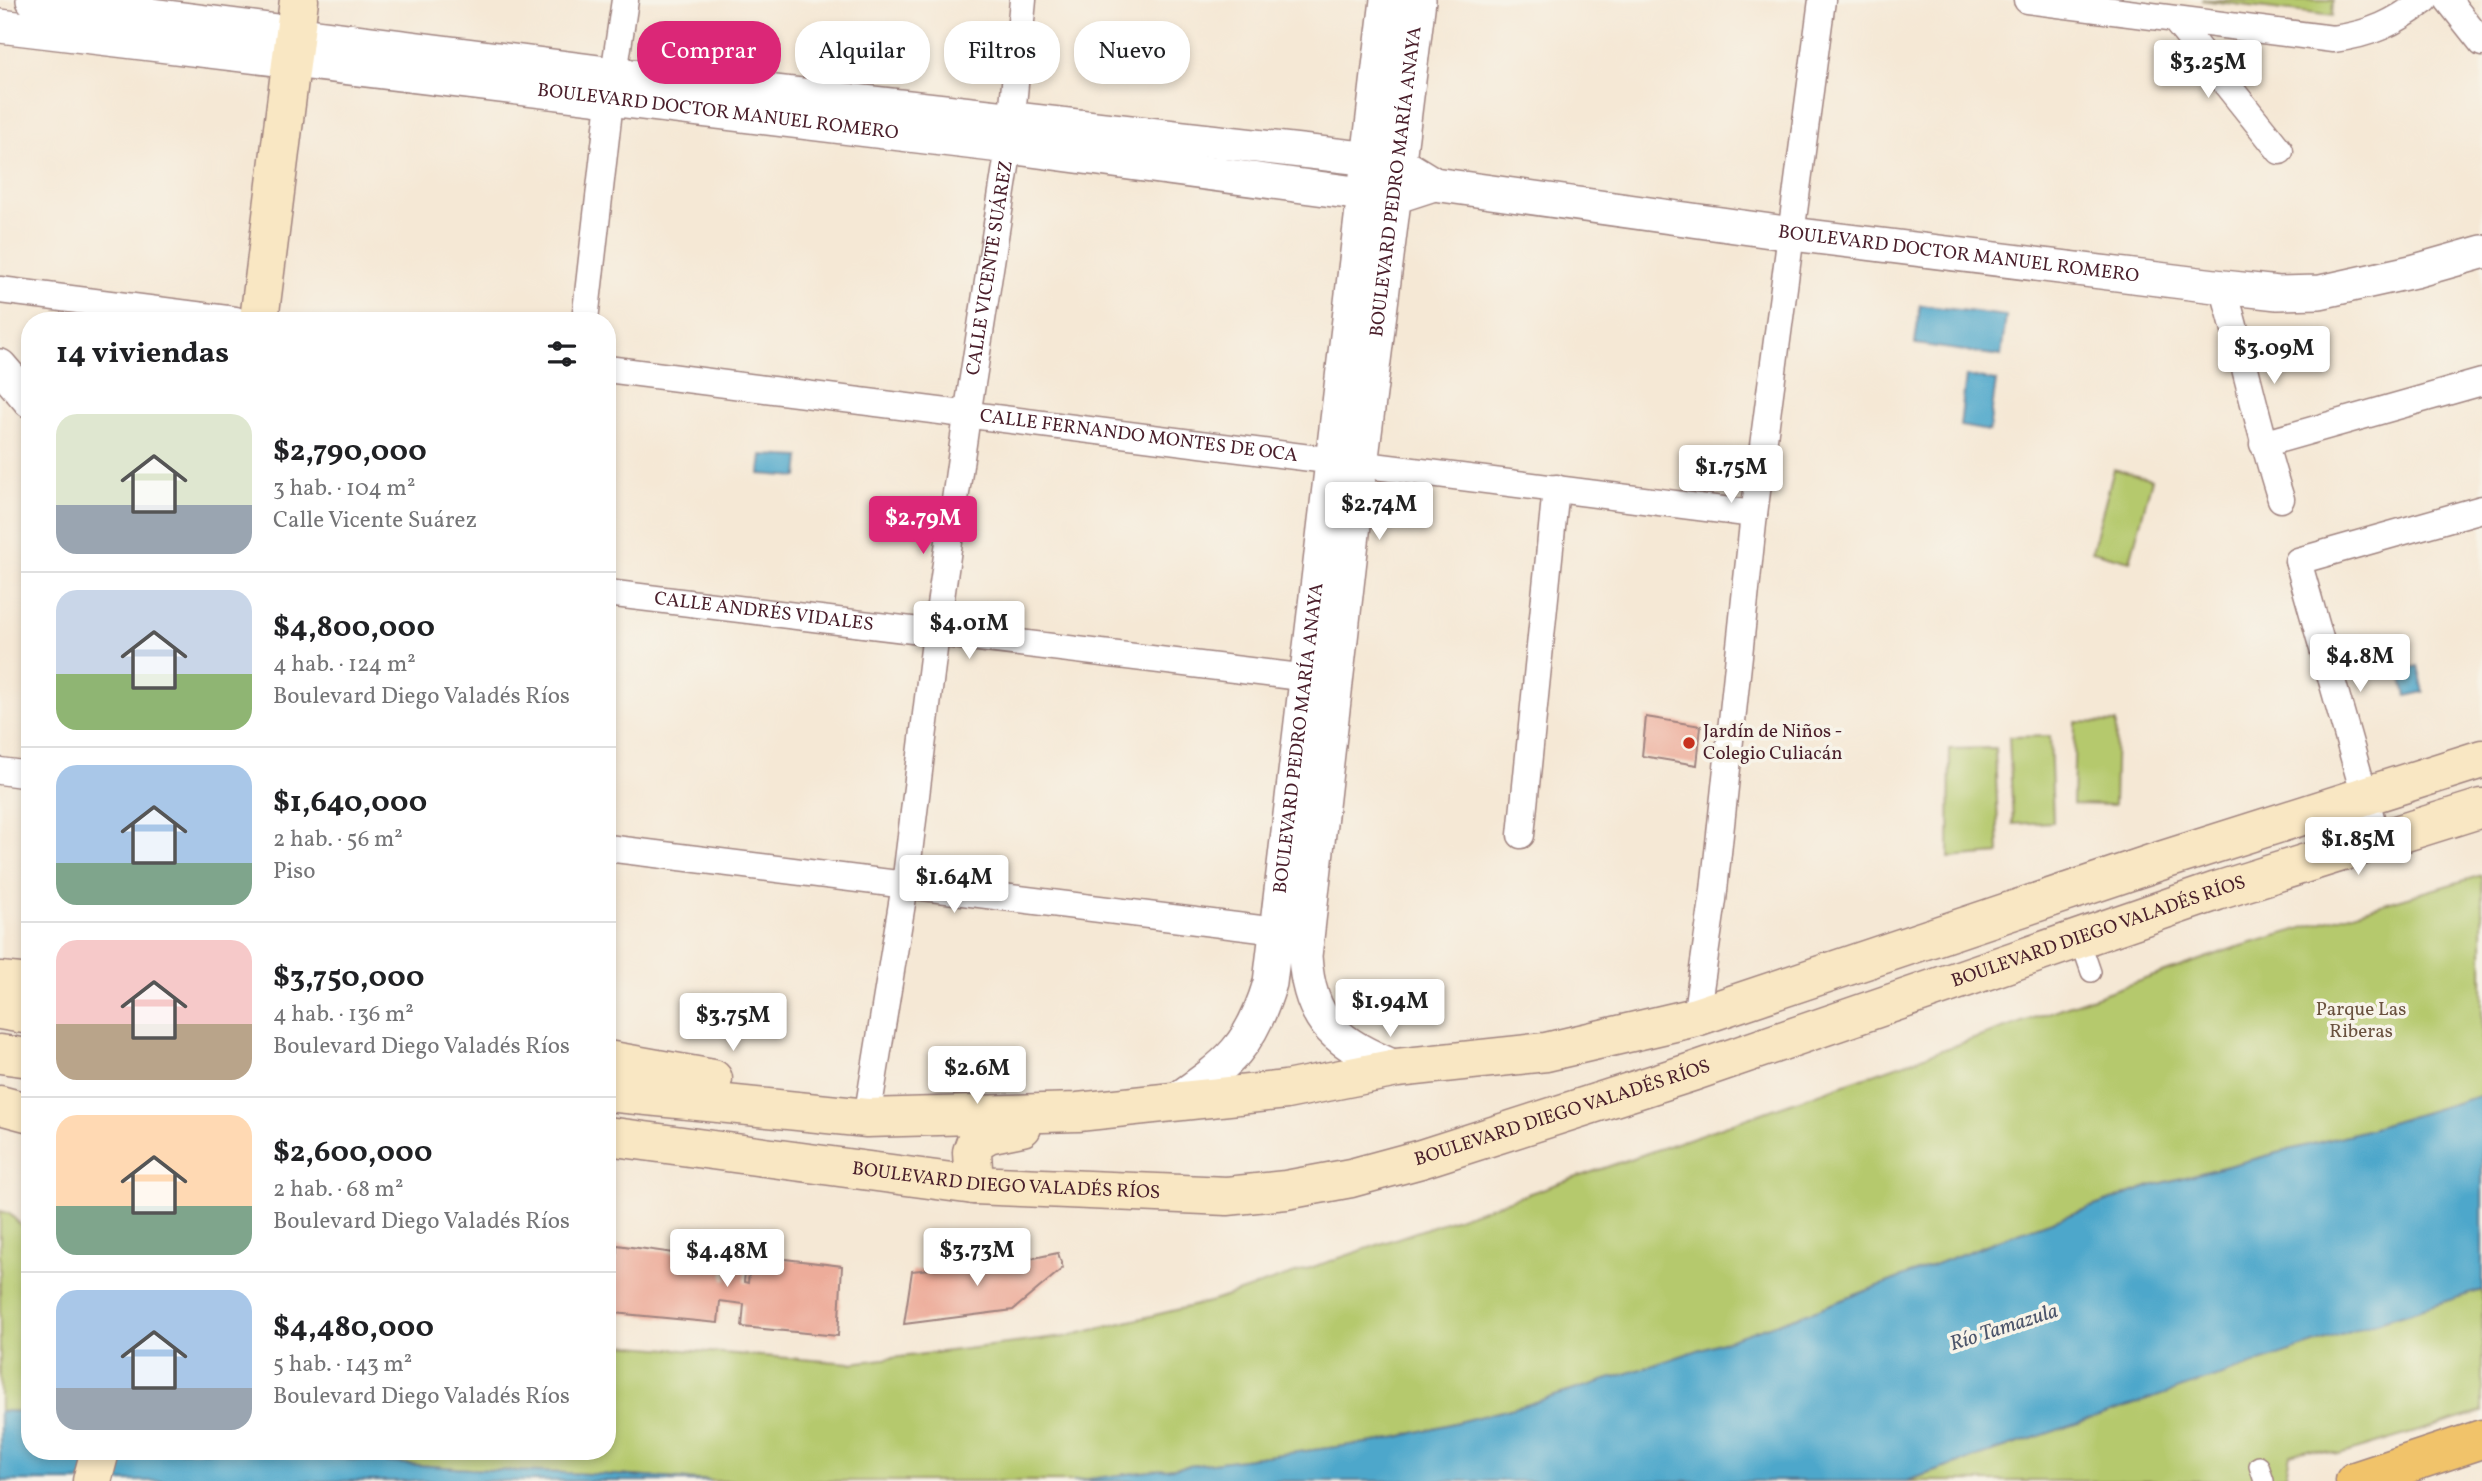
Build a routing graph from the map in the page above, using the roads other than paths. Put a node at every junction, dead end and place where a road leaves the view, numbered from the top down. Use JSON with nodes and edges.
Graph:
{"nodes":[{"id":1,"x":33,"y":0,"type":"edge"},
{"id":2,"x":625,"y":0,"type":"edge"},
{"id":3,"x":1023,"y":0,"type":"edge"},
{"id":4,"x":1387,"y":0,"type":"edge"},
{"id":5,"x":1419,"y":0,"type":"edge"},
{"id":6,"x":1822,"y":0,"type":"edge"},
{"id":7,"x":2027,"y":0,"type":"edge"},
{"id":8,"x":2425,"y":0,"type":"edge"},
{"id":9,"x":2448,"y":0,"type":"edge"},
{"id":10,"x":2175,"y":20,"type":"junction"},
{"id":11,"x":0,"y":26,"type":"edge"},
{"id":12,"x":295,"y":31,"type":"edge"},
{"id":13,"x":2482,"y":43,"type":"edge"},
{"id":14,"x":613,"y":87,"type":"junction"},
{"id":15,"x":1010,"y":132,"type":"junction"},
{"id":16,"x":2280,"y":151,"type":"dead end"},
{"id":17,"x":1383,"y":161,"type":"junction"},
{"id":18,"x":1434,"y":184,"type":"junction"},
{"id":19,"x":1378,"y":196,"type":"junction"},
{"id":20,"x":1792,"y":234,"type":"junction"},
{"id":21,"x":2482,"y":253,"type":"edge"},
{"id":22,"x":2223,"y":287,"type":"junction"},
{"id":23,"x":0,"y":290,"type":"edge"},
{"id":24,"x":172,"y":312,"type":"edge"},
{"id":25,"x":260,"y":312,"type":"edge"},
{"id":26,"x":586,"y":312,"type":"edge"},
{"id":27,"x":0,"y":366,"type":"edge"},
{"id":28,"x":616,"y":370,"type":"edge"},
{"id":29,"x":2482,"y":382,"type":"edge"},
{"id":30,"x":21,"y":390,"type":"edge"},
{"id":31,"x":967,"y":416,"type":"junction"},
{"id":32,"x":2263,"y":444,"type":"junction"},
{"id":33,"x":1347,"y":462,"type":"junction"},
{"id":34,"x":1556,"y":488,"type":"junction"},
{"id":35,"x":2281,"y":499,"type":"dead end"},
{"id":36,"x":2482,"y":509,"type":"edge"},
{"id":37,"x":1754,"y":514,"type":"junction"},
{"id":38,"x":616,"y":594,"type":"edge"},
{"id":39,"x":936,"y":633,"type":"junction"},
{"id":40,"x":1321,"y":680,"type":"junction"},
{"id":41,"x":2482,"y":759,"type":"edge"},
{"id":42,"x":0,"y":771,"type":"edge"},
{"id":43,"x":21,"y":774,"type":"edge"},
{"id":44,"x":2363,"y":795,"type":"junction"},
{"id":45,"x":2482,"y":808,"type":"edge"},
{"id":46,"x":1521,"y":835,"type":"dead end"},
{"id":47,"x":2377,"y":839,"type":"junction"},
{"id":48,"x":616,"y":849,"type":"edge"},
{"id":49,"x":905,"y":885,"type":"junction"},
{"id":50,"x":1292,"y":933,"type":"junction"},
{"id":51,"x":0,"y":981,"type":"edge"},
{"id":52,"x":21,"y":983,"type":"edge"},
{"id":53,"x":0,"y":1010,"type":"edge"},
{"id":54,"x":21,"y":1014,"type":"edge"},
{"id":55,"x":1696,"y":1017,"type":"junction"},
{"id":56,"x":1546,"y":1052,"type":"junction"},
{"id":57,"x":0,"y":1054,"type":"edge"},
{"id":58,"x":21,"y":1057,"type":"edge"},
{"id":59,"x":616,"y":1062,"type":"edge"},
{"id":60,"x":1397,"y":1068,"type":"junction"},
{"id":61,"x":616,"y":1093,"type":"edge"},
{"id":62,"x":1172,"y":1102,"type":"junction"},
{"id":63,"x":0,"y":1105,"type":"edge"},
{"id":64,"x":21,"y":1111,"type":"edge"},
{"id":65,"x":1078,"y":1112,"type":"junction"},
{"id":66,"x":849,"y":1117,"type":"junction"},
{"id":67,"x":1508,"y":1129,"type":"junction"},
{"id":68,"x":616,"y":1137,"type":"edge"},
{"id":69,"x":974,"y":1185,"type":"junction"},
{"id":70,"x":2482,"y":1439,"type":"edge"},
{"id":71,"x":98,"y":1460,"type":"edge"},
{"id":72,"x":92,"y":1481,"type":"edge"},
{"id":73,"x":2355,"y":1481,"type":"edge"}],
"edges":[{"from":1,"to":12,"type":"street","name":"BOULEVARD DOCTOR MANUEL ROMERO"},
{"from":2,"to":14,"type":"street"},
{"from":3,"to":15,"type":"street","name":"CALLE VICENTE SUÁREZ"},
{"from":4,"to":17,"type":"street","name":"BOULEVARD PEDRO MARÍA ANAYA"},
{"from":5,"to":17,"type":"street","name":"BOULEVARD PEDRO MARÍA ANAYA"},
{"from":6,"to":20,"type":"street"},
{"from":7,"to":10,"type":"street"},
{"from":8,"to":10,"type":"street"},
{"from":9,"to":13,"type":"street"},
{"from":10,"to":16,"type":"street"},
{"from":11,"to":12,"type":"street","name":"BOULEVARD DOCTOR MANUEL ROMERO"},
{"from":12,"to":14,"type":"street","name":"BOULEVARD DOCTOR MANUEL ROMERO"},
{"from":12,"to":25,"type":"main road"},
{"from":14,"to":15,"type":"street","name":"BOULEVARD DOCTOR MANUEL ROMERO"},
{"from":14,"to":26,"type":"street"},
{"from":15,"to":17,"type":"street","name":"BOULEVARD DOCTOR MANUEL ROMERO"},
{"from":15,"to":19,"type":"street","name":"BOULEVARD DOCTOR MANUEL ROMERO"},
{"from":15,"to":31,"type":"street","name":"CALLE VICENTE SUÁREZ"},
{"from":17,"to":18,"type":"street","name":"BOULEVARD DOCTOR MANUEL ROMERO"},
{"from":17,"to":19,"type":"street","name":"BOULEVARD PEDRO MARÍA ANAYA"},
{"from":18,"to":19,"type":"street","name":"BOULEVARD DOCTOR MANUEL ROMERO"},
{"from":18,"to":20,"type":"street","name":"BOULEVARD DOCTOR MANUEL ROMERO"},
{"from":19,"to":33,"type":"street","name":"BOULEVARD PEDRO MARÍA ANAYA"},
{"from":20,"to":22,"type":"street","name":"BOULEVARD DOCTOR MANUEL ROMERO"},
{"from":20,"to":37,"type":"street"},
{"from":21,"to":22,"type":"street","name":"BOULEVARD DOCTOR MANUEL ROMERO"},
{"from":22,"to":32,"type":"street"},
{"from":23,"to":24,"type":"street"},
{"from":27,"to":30,"type":"street"},
{"from":28,"to":31,"type":"street","name":"CALLE FERNANDO MONTES DE OCA"},
{"from":29,"to":32,"type":"street"},
{"from":31,"to":33,"type":"street","name":"CALLE FERNANDO MONTES DE OCA"},
{"from":31,"to":39,"type":"street","name":"CALLE VICENTE SUÁREZ"},
{"from":32,"to":35,"type":"street"},
{"from":33,"to":34,"type":"street","name":"CALLE FERNANDO MONTES DE OCA"},
{"from":33,"to":40,"type":"street","name":"BOULEVARD PEDRO MARÍA ANAYA"},
{"from":34,"to":37,"type":"street","name":"CALLE FERNANDO MONTES DE OCA"},
{"from":34,"to":46,"type":"street"},
{"from":36,"to":44,"type":"street"},
{"from":37,"to":55,"type":"street"},
{"from":38,"to":39,"type":"street","name":"CALLE ANDRÉS VIDALES"},
{"from":39,"to":40,"type":"street","name":"CALLE ANDRÉS VIDALES"},
{"from":39,"to":49,"type":"street","name":"CALLE VICENTE SUÁREZ"},
{"from":40,"to":50,"type":"street","name":"BOULEVARD PEDRO MARÍA ANAYA"},
{"from":41,"to":44,"type":"main road"},
{"from":42,"to":43,"type":"street"},
{"from":44,"to":47,"type":"street"},
{"from":44,"to":55,"type":"main road"},
{"from":45,"to":47,"type":"main road","name":"BOULEVARD DIEGO VALADÉS RÍOS"},
{"from":47,"to":67,"type":"main road","name":"BOULEVARD DIEGO VALADÉS RÍOS"},
{"from":48,"to":49,"type":"street"},
{"from":49,"to":50,"type":"street"},
{"from":49,"to":66,"type":"street","name":"CALLE VICENTE SUÁREZ"},
{"from":50,"to":60,"type":"street","name":"BOULEVARD PEDRO MARÍA ANAYA"},
{"from":50,"to":62,"type":"street","name":"BOULEVARD PEDRO MARÍA ANAYA"},
{"from":51,"to":52,"type":"main road"},
{"from":53,"to":54,"type":"main road"},
{"from":55,"to":56,"type":"main road"},
{"from":56,"to":60,"type":"main road"},
{"from":56,"to":67,"type":"main road"},
{"from":57,"to":58,"type":"main road"},
{"from":59,"to":66,"type":"main road"},
{"from":60,"to":62,"type":"main road"},
{"from":61,"to":66,"type":"main road"},
{"from":62,"to":65,"type":"main road"},
{"from":63,"to":64,"type":"main road"},
{"from":65,"to":66,"type":"main road"},
{"from":65,"to":69,"type":"main road"},
{"from":67,"to":69,"type":"main road","name":"BOULEVARD DIEGO VALADÉS RÍOS"},
{"from":68,"to":69,"type":"main road","name":"BOULEVARD DIEGO VALADÉS RÍOS"},
{"from":70,"to":73,"type":"main road"},
{"from":71,"to":72,"type":"main road"}]}
